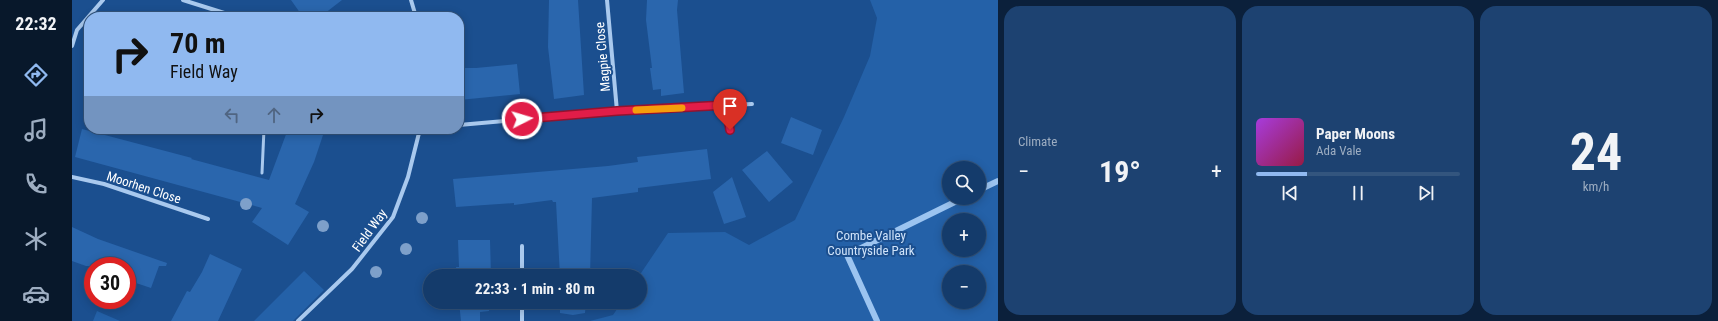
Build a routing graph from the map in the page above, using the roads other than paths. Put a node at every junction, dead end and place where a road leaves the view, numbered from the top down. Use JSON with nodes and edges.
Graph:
{"nodes":[{"id":1,"x":102,"y":0,"type":"edge"},
{"id":2,"x":183,"y":0,"type":"edge"},
{"id":3,"x":411,"y":0,"type":"edge"},
{"id":4,"x":607,"y":0,"type":"edge"},
{"id":5,"x":92,"y":12,"type":"edge"},
{"id":6,"x":221,"y":12,"type":"edge"},
{"id":7,"x":415,"y":12,"type":"edge"},
{"id":8,"x":84,"y":22,"type":"edge"},
{"id":9,"x":72,"y":46,"type":"edge"},
{"id":10,"x":752,"y":104,"type":"dead end"},
{"id":11,"x":726,"y":105,"type":"junction"},
{"id":12,"x":617,"y":111,"type":"junction"},
{"id":13,"x":464,"y":125,"type":"edge"},
{"id":14,"x":730,"y":130,"type":"dead end"},
{"id":15,"x":264,"y":134,"type":"edge"},
{"id":16,"x":419,"y":134,"type":"edge"},
{"id":17,"x":262,"y":173,"type":"dead end"},
{"id":18,"x":72,"y":177,"type":"edge"},
{"id":19,"x":208,"y":219,"type":"dead end"},
{"id":20,"x":522,"y":246,"type":"dead end"},
{"id":21,"x":522,"y":269,"type":"edge"},
{"id":22,"x":522,"y":309,"type":"edge"},
{"id":23,"x":298,"y":321,"type":"edge"},
{"id":24,"x":523,"y":321,"type":"edge"}],
"edges":[{"from":1,"to":5,"type":"street"},
{"from":2,"to":6,"type":"street"},
{"from":3,"to":7,"type":"street"},
{"from":4,"to":12,"type":"street","name":"Magpie Close"},
{"from":8,"to":9,"type":"street"},
{"from":10,"to":11,"type":"street"},
{"from":11,"to":12,"type":"street"},
{"from":11,"to":14,"type":"street"},
{"from":12,"to":13,"type":"street"},
{"from":15,"to":17,"type":"lane"},
{"from":16,"to":23,"type":"street","name":"Field Way"},
{"from":18,"to":19,"type":"street","name":"Moorhen Close"},
{"from":20,"to":21,"type":"street"},
{"from":22,"to":24,"type":"street"}]}
